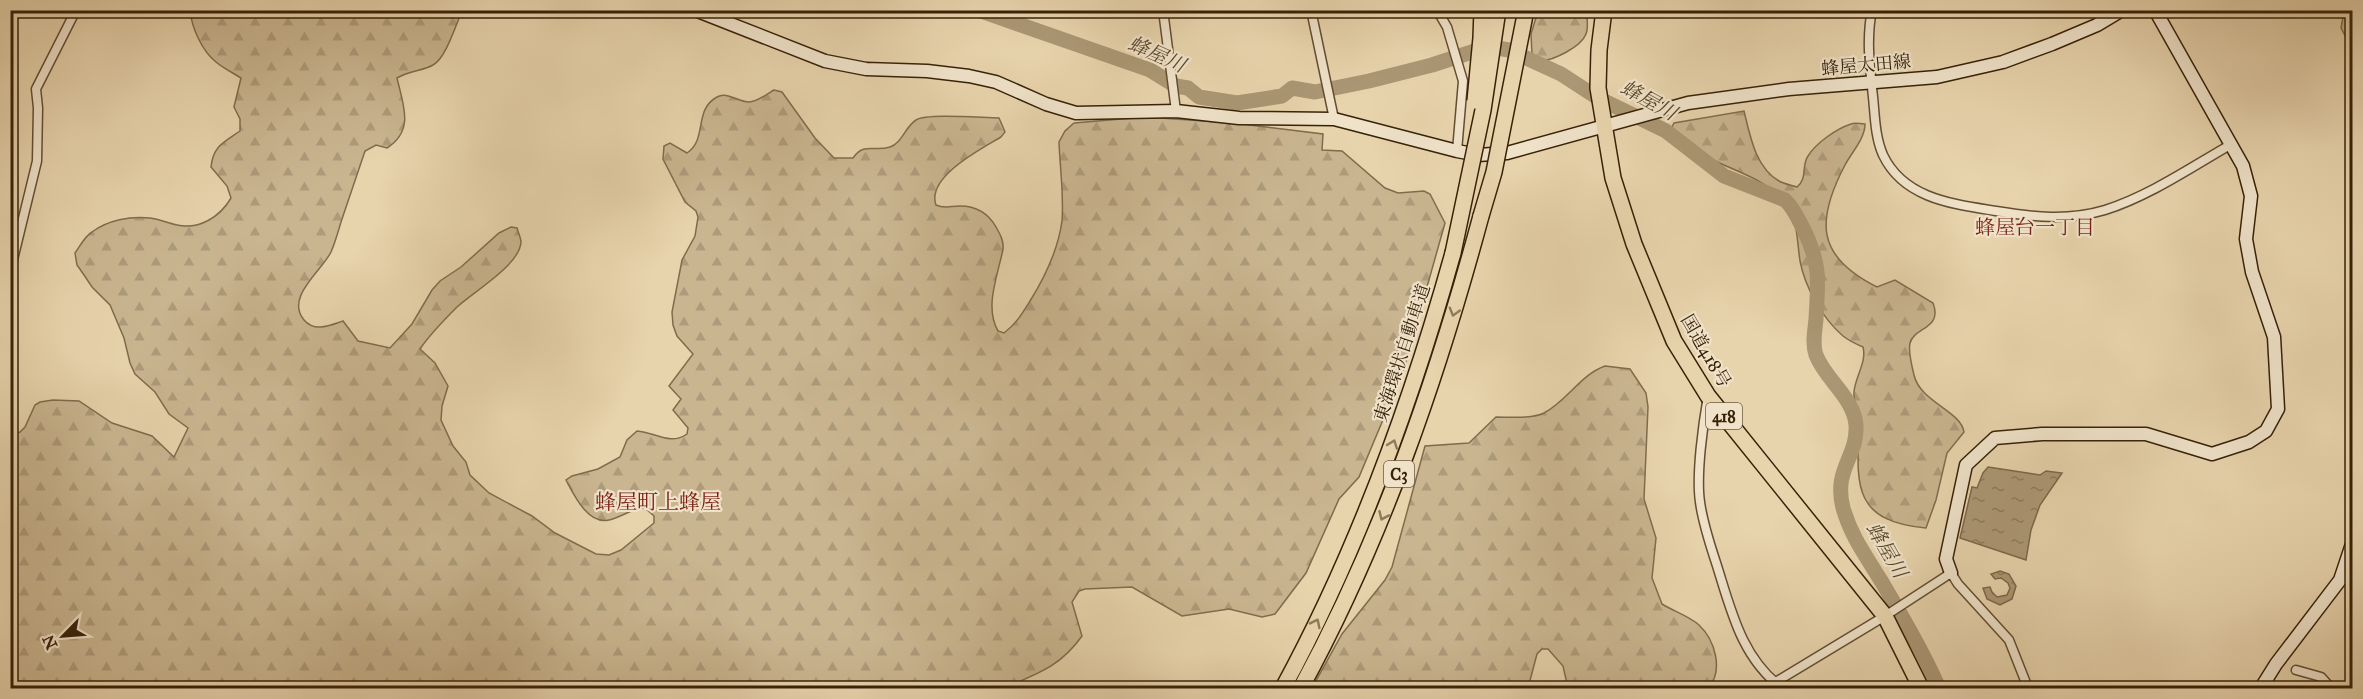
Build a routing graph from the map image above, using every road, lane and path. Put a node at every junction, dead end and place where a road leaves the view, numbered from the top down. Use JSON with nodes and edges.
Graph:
{"nodes":[{"id":1,"x":76,"y":10,"type":"edge"},
{"id":2,"x":695,"y":10,"type":"edge"},
{"id":3,"x":1163,"y":10,"type":"edge"},
{"id":4,"x":1311,"y":10,"type":"edge"},
{"id":5,"x":1437,"y":10,"type":"edge"},
{"id":6,"x":1482,"y":10,"type":"edge"},
{"id":7,"x":1497,"y":10,"type":"edge"},
{"id":8,"x":1515,"y":10,"type":"edge"},
{"id":9,"x":1526,"y":10,"type":"edge"},
{"id":10,"x":1604,"y":10,"type":"edge"},
{"id":11,"x":1872,"y":10,"type":"edge"},
{"id":12,"x":2122,"y":10,"type":"edge"},
{"id":13,"x":2155,"y":10,"type":"edge"},
{"id":14,"x":1871,"y":82,"type":"junction"},
{"id":15,"x":1176,"y":111,"type":"junction"},
{"id":16,"x":1334,"y":119,"type":"junction"},
{"id":17,"x":1604,"y":126,"type":"junction"},
{"id":18,"x":2230,"y":145,"type":"junction"},
{"id":19,"x":1457,"y":151,"type":"junction"},
{"id":20,"x":1481,"y":216,"type":"junction"},
{"id":21,"x":1453,"y":253,"type":"junction"},
{"id":22,"x":10,"y":272,"type":"edge"},
{"id":23,"x":1708,"y":396,"type":"junction"},
{"id":24,"x":2352,"y":544,"type":"edge"},
{"id":25,"x":1951,"y":573,"type":"junction"},
{"id":26,"x":1885,"y":616,"type":"junction"},
{"id":27,"x":2296,"y":670,"type":"dead end"},
{"id":28,"x":1286,"y":682,"type":"edge"},
{"id":29,"x":1774,"y":683,"type":"junction"},
{"id":30,"x":1303,"y":686,"type":"edge"},
{"id":31,"x":1782,"y":688,"type":"edge"},
{"id":32,"x":1922,"y":688,"type":"edge"},
{"id":33,"x":2028,"y":688,"type":"edge"},
{"id":34,"x":2261,"y":688,"type":"edge"},
{"id":35,"x":2331,"y":688,"type":"edge"}],
"edges":[{"from":1,"to":22,"type":"street"},
{"from":2,"to":15,"type":"street","name":"蜂屋太田線"},
{"from":3,"to":15,"type":"street"},
{"from":4,"to":16,"type":"street"},
{"from":5,"to":19,"type":"street"},
{"from":6,"to":21,"type":"highway","bridge":true},
{"from":7,"to":21,"type":"highway","name":"東海環状自動車道","number":"C3","bridge":true},
{"from":8,"to":20,"type":"highway","name":"東海環状自動車道","number":"C3","bridge":true},
{"from":9,"to":20,"type":"highway","bridge":true},
{"from":10,"to":17,"type":"highway","name":"国道418号","number":"418"},
{"from":11,"to":14,"type":"street"},
{"from":12,"to":14,"type":"street","name":"蜂屋太田線"},
{"from":13,"to":18,"type":"street"},
{"from":14,"to":17,"type":"street","name":"蜂屋太田線"},
{"from":14,"to":18,"type":"street"},
{"from":15,"to":16,"type":"street","name":"蜂屋太田線"},
{"from":16,"to":19,"type":"street","name":"蜂屋太田線"},
{"from":17,"to":19,"type":"street","name":"蜂屋太田線"},
{"from":17,"to":23,"type":"highway","name":"国道418号","number":"418"},
{"from":18,"to":25,"type":"street"},
{"from":20,"to":30,"type":"highway","name":"東海環状自動車道","number":"C3","one_way":true},
{"from":28,"to":21,"type":"highway","name":"東海環状自動車道","number":"C3","one_way":true},
{"from":23,"to":26,"type":"highway","name":"国道418号","number":"418"},
{"from":23,"to":29,"type":"street"},
{"from":24,"to":34,"type":"street"},
{"from":25,"to":26,"type":"street"},
{"from":25,"to":33,"type":"street"},
{"from":26,"to":29,"type":"street"},
{"from":26,"to":32,"type":"highway","name":"国道418号","number":"418"},
{"from":27,"to":35,"type":"street"},
{"from":29,"to":31,"type":"street"}]}
